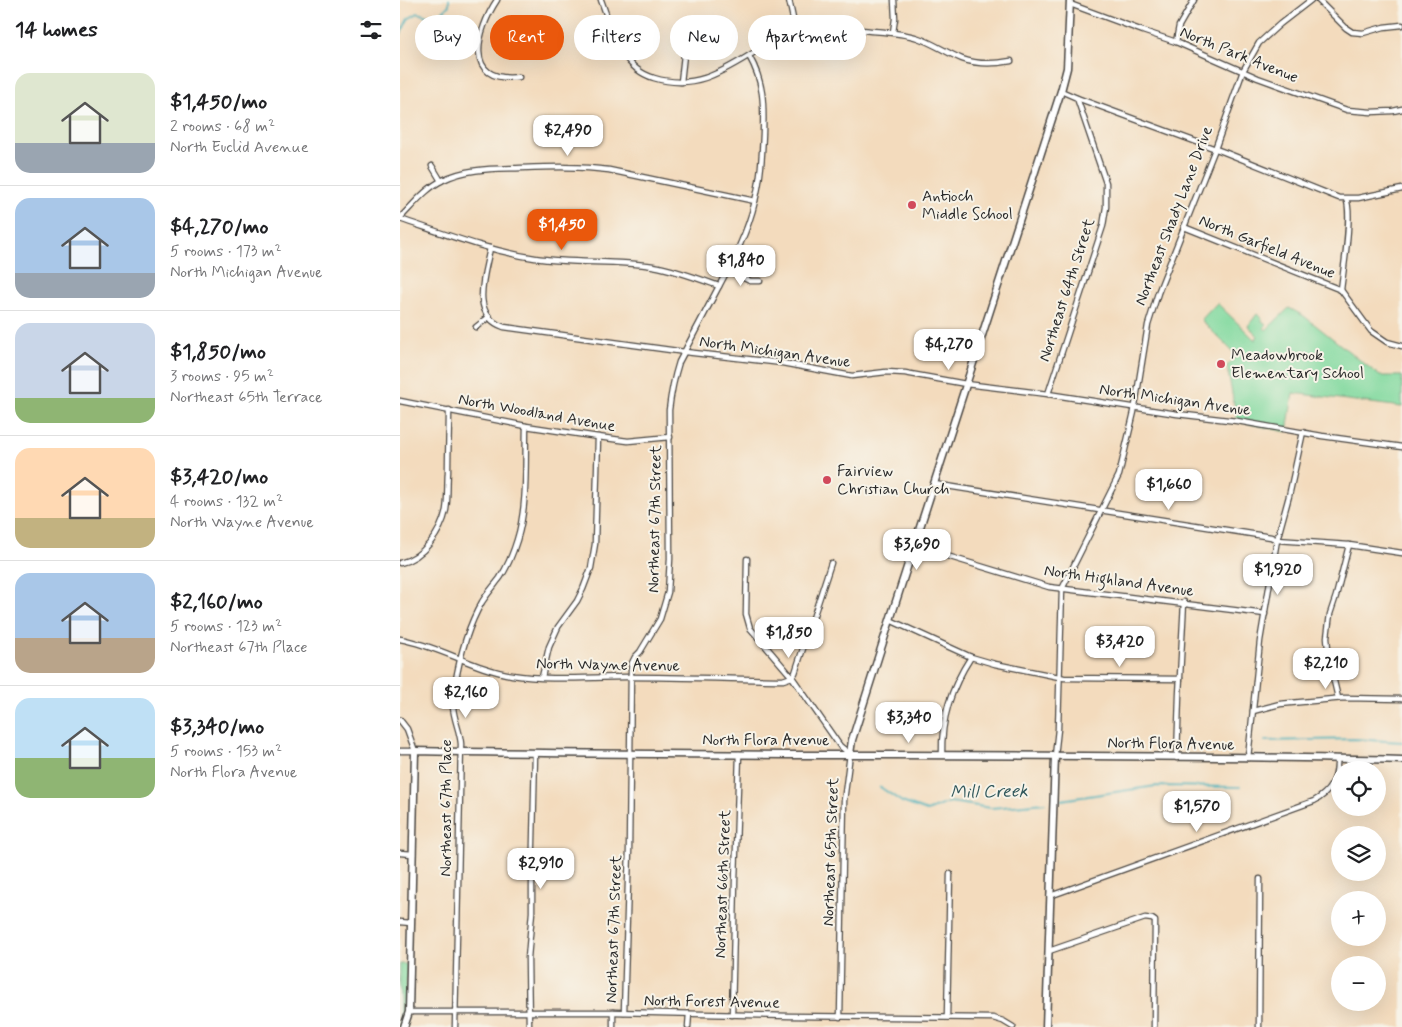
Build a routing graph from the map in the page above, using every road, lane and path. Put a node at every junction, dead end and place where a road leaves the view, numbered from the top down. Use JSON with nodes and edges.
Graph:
{"nodes":[{"id":1,"x":497,"y":0,"type":"edge"},
{"id":2,"x":602,"y":0,"type":"edge"},
{"id":3,"x":789,"y":0,"type":"edge"},
{"id":4,"x":894,"y":0,"type":"edge"},
{"id":5,"x":1194,"y":0,"type":"edge"},
{"id":6,"x":1311,"y":0,"type":"edge"},
{"id":7,"x":1318,"y":0,"type":"edge"},
{"id":8,"x":1070,"y":2,"type":"edge"},
{"id":9,"x":792,"y":15,"type":"edge"},
{"id":10,"x":1402,"y":25,"type":"edge"},
{"id":11,"x":866,"y":30,"type":"edge"},
{"id":12,"x":893,"y":32,"type":"junction"},
{"id":13,"x":1176,"y":42,"type":"junction"},
{"id":14,"x":748,"y":57,"type":"edge"},
{"id":15,"x":683,"y":60,"type":"edge"},
{"id":16,"x":751,"y":60,"type":"edge"},
{"id":17,"x":1010,"y":61,"type":"dead end"},
{"id":18,"x":1243,"y":71,"type":"junction"},
{"id":19,"x":518,"y":77,"type":"dead end"},
{"id":20,"x":681,"y":82,"type":"junction"},
{"id":21,"x":1061,"y":91,"type":"junction"},
{"id":22,"x":1077,"y":98,"type":"junction"},
{"id":23,"x":1402,"y":109,"type":"edge"},
{"id":24,"x":1215,"y":149,"type":"junction"},
{"id":25,"x":432,"y":166,"type":"dead end"},
{"id":26,"x":441,"y":181,"type":"junction"},
{"id":27,"x":1402,"y":189,"type":"edge"},
{"id":28,"x":1346,"y":198,"type":"junction"},
{"id":29,"x":755,"y":201,"type":"junction"},
{"id":30,"x":400,"y":218,"type":"edge"},
{"id":31,"x":1184,"y":227,"type":"junction"},
{"id":32,"x":490,"y":248,"type":"junction"},
{"id":33,"x":728,"y":270,"type":"junction"},
{"id":34,"x":760,"y":281,"type":"dead end"},
{"id":35,"x":719,"y":286,"type":"junction"},
{"id":36,"x":1341,"y":290,"type":"junction"},
{"id":37,"x":489,"y":317,"type":"junction"},
{"id":38,"x":476,"y":327,"type":"dead end"},
{"id":39,"x":1402,"y":346,"type":"edge"},
{"id":40,"x":685,"y":352,"type":"junction"},
{"id":41,"x":966,"y":384,"type":"junction"},
{"id":42,"x":1048,"y":394,"type":"junction"},
{"id":43,"x":400,"y":401,"type":"edge"},
{"id":44,"x":1135,"y":408,"type":"junction"},
{"id":45,"x":449,"y":410,"type":"junction"},
{"id":46,"x":526,"y":426,"type":"junction"},
{"id":47,"x":1303,"y":432,"type":"junction"},
{"id":48,"x":598,"y":437,"type":"junction"},
{"id":49,"x":670,"y":437,"type":"junction"},
{"id":50,"x":1402,"y":447,"type":"edge"},
{"id":51,"x":934,"y":484,"type":"junction"},
{"id":52,"x":1102,"y":510,"type":"junction"},
{"id":53,"x":1277,"y":540,"type":"junction"},
{"id":54,"x":1349,"y":545,"type":"junction"},
{"id":55,"x":914,"y":546,"type":"junction"},
{"id":56,"x":1402,"y":553,"type":"edge"},
{"id":57,"x":747,"y":559,"type":"dead end"},
{"id":58,"x":831,"y":562,"type":"dead end"},
{"id":59,"x":400,"y":563,"type":"edge"},
{"id":60,"x":1062,"y":589,"type":"junction"},
{"id":61,"x":1184,"y":602,"type":"junction"},
{"id":62,"x":1265,"y":614,"type":"junction"},
{"id":63,"x":890,"y":620,"type":"junction"},
{"id":64,"x":400,"y":639,"type":"edge"},
{"id":65,"x":971,"y":657,"type":"junction"},
{"id":66,"x":460,"y":658,"type":"junction"},
{"id":67,"x":542,"y":677,"type":"junction"},
{"id":68,"x":631,"y":677,"type":"junction"},
{"id":69,"x":792,"y":677,"type":"junction"},
{"id":70,"x":1060,"y":677,"type":"junction"},
{"id":71,"x":1180,"y":678,"type":"junction"},
{"id":72,"x":1338,"y":698,"type":"junction"},
{"id":73,"x":1402,"y":699,"type":"edge"},
{"id":74,"x":1254,"y":711,"type":"junction"},
{"id":75,"x":400,"y":720,"type":"edge"},
{"id":76,"x":400,"y":751,"type":"edge"},
{"id":77,"x":415,"y":751,"type":"junction"},
{"id":78,"x":460,"y":752,"type":"junction"},
{"id":79,"x":536,"y":753,"type":"junction"},
{"id":80,"x":631,"y":753,"type":"junction"},
{"id":81,"x":739,"y":754,"type":"junction"},
{"id":82,"x":850,"y":754,"type":"junction"},
{"id":83,"x":942,"y":755,"type":"junction"},
{"id":84,"x":1054,"y":756,"type":"junction"},
{"id":85,"x":1178,"y":758,"type":"junction"},
{"id":86,"x":1248,"y":758,"type":"junction"},
{"id":87,"x":1337,"y":759,"type":"junction"},
{"id":88,"x":1402,"y":760,"type":"edge"},
{"id":89,"x":400,"y":853,"type":"edge"},
{"id":90,"x":413,"y":854,"type":"junction"},
{"id":91,"x":950,"y":874,"type":"dead end"},
{"id":92,"x":1260,"y":879,"type":"dead end"},
{"id":93,"x":1050,"y":896,"type":"junction"},
{"id":94,"x":400,"y":922,"type":"edge"},
{"id":95,"x":411,"y":923,"type":"junction"},
{"id":96,"x":1048,"y":951,"type":"junction"},
{"id":97,"x":409,"y":1012,"type":"junction"},
{"id":98,"x":455,"y":1012,"type":"junction"},
{"id":99,"x":529,"y":1012,"type":"junction"},
{"id":100,"x":613,"y":1012,"type":"junction"},
{"id":101,"x":624,"y":1012,"type":"junction"},
{"id":102,"x":688,"y":1014,"type":"junction"},
{"id":103,"x":732,"y":1015,"type":"junction"},
{"id":104,"x":840,"y":1017,"type":"junction"},
{"id":105,"x":947,"y":1017,"type":"junction"},
{"id":106,"x":404,"y":1027,"type":"edge"},
{"id":107,"x":455,"y":1027,"type":"edge"},
{"id":108,"x":529,"y":1027,"type":"edge"},
{"id":109,"x":613,"y":1027,"type":"edge"},
{"id":110,"x":688,"y":1027,"type":"edge"},
{"id":111,"x":1013,"y":1027,"type":"edge"},
{"id":112,"x":1046,"y":1027,"type":"edge"},
{"id":113,"x":1154,"y":1027,"type":"edge"},
{"id":114,"x":1259,"y":1027,"type":"edge"}],
"edges":[{"from":1,"to":19,"type":"street"},
{"from":2,"to":20,"type":"street"},
{"from":3,"to":9,"type":"street"},
{"from":4,"to":12,"type":"street"},
{"from":5,"to":13,"type":"street"},
{"from":6,"to":18,"type":"street","name":"Northeast Shady Lane Drive"},
{"from":7,"to":10,"type":"street"},
{"from":8,"to":13,"type":"street","name":"North Park Avenue"},
{"from":8,"to":21,"type":"street"},
{"from":11,"to":12,"type":"street"},
{"from":12,"to":17,"type":"street"},
{"from":13,"to":18,"type":"street","name":"North Park Avenue"},
{"from":14,"to":20,"type":"street"},
{"from":15,"to":20,"type":"street"},
{"from":16,"to":29,"type":"street","name":"Northeast 67th Street"},
{"from":18,"to":23,"type":"street","name":"North Park Avenue"},
{"from":18,"to":24,"type":"street","name":"Northeast Shady Lane Drive"},
{"from":21,"to":22,"type":"street"},
{"from":21,"to":41,"type":"street","name":"Northeast 65th Street"},
{"from":22,"to":24,"type":"street"},
{"from":22,"to":42,"type":"street","name":"Northeast 64th Street"},
{"from":24,"to":28,"type":"street"},
{"from":24,"to":31,"type":"street","name":"Northeast Shady Lane Drive"},
{"from":25,"to":26,"type":"street"},
{"from":26,"to":29,"type":"street"},
{"from":26,"to":30,"type":"street"},
{"from":27,"to":28,"type":"street"},
{"from":28,"to":36,"type":"street"},
{"from":29,"to":33,"type":"street","name":"Northeast 67th Street"},
{"from":30,"to":32,"type":"street"},
{"from":31,"to":36,"type":"street","name":"North Garfield Avenue"},
{"from":31,"to":44,"type":"street","name":"Northeast Shady Lane Drive"},
{"from":32,"to":35,"type":"street"},
{"from":32,"to":37,"type":"street"},
{"from":33,"to":34,"type":"street"},
{"from":33,"to":35,"type":"street","name":"Northeast 67th Street"},
{"from":35,"to":40,"type":"street","name":"Northeast 67th Street"},
{"from":36,"to":39,"type":"street"},
{"from":37,"to":38,"type":"street"},
{"from":37,"to":40,"type":"street","name":"North Michigan Avenue"},
{"from":40,"to":41,"type":"street","name":"North Michigan Avenue"},
{"from":40,"to":49,"type":"street","name":"Northeast 67th Street"},
{"from":41,"to":42,"type":"street","name":"North Michigan Avenue"},
{"from":41,"to":51,"type":"street","name":"Northeast 65th Street"},
{"from":42,"to":44,"type":"street","name":"North Michigan Avenue"},
{"from":43,"to":45,"type":"street","name":"North Woodland Avenue"},
{"from":44,"to":47,"type":"street","name":"North Michigan Avenue"},
{"from":44,"to":52,"type":"street","name":"Northeast Shady Lane Drive"},
{"from":45,"to":46,"type":"street","name":"North Woodland Avenue"},
{"from":45,"to":59,"type":"street"},
{"from":46,"to":48,"type":"street","name":"North Woodland Avenue"},
{"from":46,"to":66,"type":"street","name":"Northeast 67th Place"},
{"from":47,"to":50,"type":"street","name":"North Michigan Avenue"},
{"from":47,"to":53,"type":"street"},
{"from":48,"to":49,"type":"street","name":"North Woodland Avenue"},
{"from":48,"to":67,"type":"street"},
{"from":49,"to":68,"type":"street","name":"Northeast 67th Street"},
{"from":51,"to":52,"type":"street"},
{"from":51,"to":55,"type":"street","name":"Northeast 65th Street"},
{"from":52,"to":53,"type":"street"},
{"from":52,"to":60,"type":"street","name":"Northeast Shady Lane Drive"},
{"from":53,"to":54,"type":"street"},
{"from":53,"to":62,"type":"street"},
{"from":54,"to":56,"type":"street"},
{"from":54,"to":72,"type":"street"},
{"from":55,"to":60,"type":"street","name":"North Highland Avenue"},
{"from":55,"to":63,"type":"street","name":"Northeast 65th Street"},
{"from":57,"to":69,"type":"street"},
{"from":58,"to":69,"type":"street"},
{"from":60,"to":61,"type":"street","name":"North Highland Avenue"},
{"from":60,"to":70,"type":"street","name":"Northeast Shady Lane Drive"},
{"from":61,"to":62,"type":"street","name":"North Highland Avenue"},
{"from":61,"to":71,"type":"street"},
{"from":62,"to":74,"type":"street"},
{"from":63,"to":65,"type":"street"},
{"from":63,"to":82,"type":"street","name":"Northeast 65th Street"},
{"from":64,"to":66,"type":"street","name":"North Wayne Avenue"},
{"from":65,"to":70,"type":"street"},
{"from":65,"to":83,"type":"street"},
{"from":66,"to":67,"type":"street","name":"North Wayne Avenue"},
{"from":66,"to":78,"type":"street","name":"Northeast 67th Place"},
{"from":67,"to":68,"type":"street","name":"North Wayne Avenue"},
{"from":68,"to":69,"type":"street","name":"North Wayne Avenue"},
{"from":68,"to":80,"type":"street","name":"Northeast 67th Street"},
{"from":69,"to":82,"type":"street"},
{"from":70,"to":71,"type":"street"},
{"from":70,"to":84,"type":"street","name":"Northeast Shady Lane Drive"},
{"from":71,"to":85,"type":"street"},
{"from":72,"to":73,"type":"street"},
{"from":72,"to":74,"type":"street"},
{"from":74,"to":86,"type":"street"},
{"from":75,"to":77,"type":"street"},
{"from":76,"to":77,"type":"street","name":"North Flora Avenue"},
{"from":77,"to":78,"type":"street","name":"North Flora Avenue"},
{"from":77,"to":90,"type":"street"},
{"from":78,"to":79,"type":"street","name":"North Flora Avenue"},
{"from":78,"to":98,"type":"street","name":"Northeast 67th Place"},
{"from":79,"to":80,"type":"street","name":"North Flora Avenue"},
{"from":79,"to":99,"type":"street"},
{"from":80,"to":81,"type":"street","name":"North Flora Avenue"},
{"from":80,"to":101,"type":"street","name":"Northeast 67th Street"},
{"from":81,"to":82,"type":"street","name":"North Flora Avenue"},
{"from":81,"to":103,"type":"street","name":"Northeast 66th Street"},
{"from":82,"to":83,"type":"street","name":"North Flora Avenue"},
{"from":82,"to":104,"type":"street","name":"Northeast 65th Street"},
{"from":83,"to":84,"type":"street","name":"North Flora Avenue"},
{"from":84,"to":85,"type":"street","name":"North Flora Avenue"},
{"from":84,"to":93,"type":"street","name":"Northeast Shady Lane Drive"},
{"from":85,"to":86,"type":"street","name":"North Flora Avenue"},
{"from":86,"to":87,"type":"street","name":"North Flora Avenue"},
{"from":87,"to":88,"type":"street","name":"North Flora Avenue"},
{"from":87,"to":93,"type":"street"},
{"from":89,"to":90,"type":"street"},
{"from":90,"to":95,"type":"street"},
{"from":91,"to":105,"type":"street"},
{"from":92,"to":114,"type":"street"},
{"from":93,"to":96,"type":"street","name":"Northeast Shady Lane Drive"},
{"from":94,"to":95,"type":"street"},
{"from":95,"to":97,"type":"street"},
{"from":96,"to":112,"type":"street","name":"Northeast Shady Lane Drive"},
{"from":96,"to":113,"type":"street"},
{"from":97,"to":98,"type":"street","name":"North Forest Avenue"},
{"from":97,"to":106,"type":"street"},
{"from":98,"to":99,"type":"street","name":"North Forest Avenue"},
{"from":98,"to":107,"type":"street","name":"Northeast 67th Place"},
{"from":99,"to":100,"type":"street","name":"North Forest Avenue"},
{"from":99,"to":108,"type":"street"},
{"from":100,"to":101,"type":"street","name":"North Forest Avenue"},
{"from":100,"to":109,"type":"street","name":"Northeast 67th Street"},
{"from":101,"to":102,"type":"street","name":"North Forest Avenue"},
{"from":102,"to":103,"type":"street","name":"North Forest Avenue"},
{"from":102,"to":110,"type":"street"},
{"from":103,"to":104,"type":"street","name":"North Forest Avenue"},
{"from":104,"to":105,"type":"street","name":"North Forest Avenue"},
{"from":105,"to":111,"type":"street","name":"North Forest Avenue"}]}
